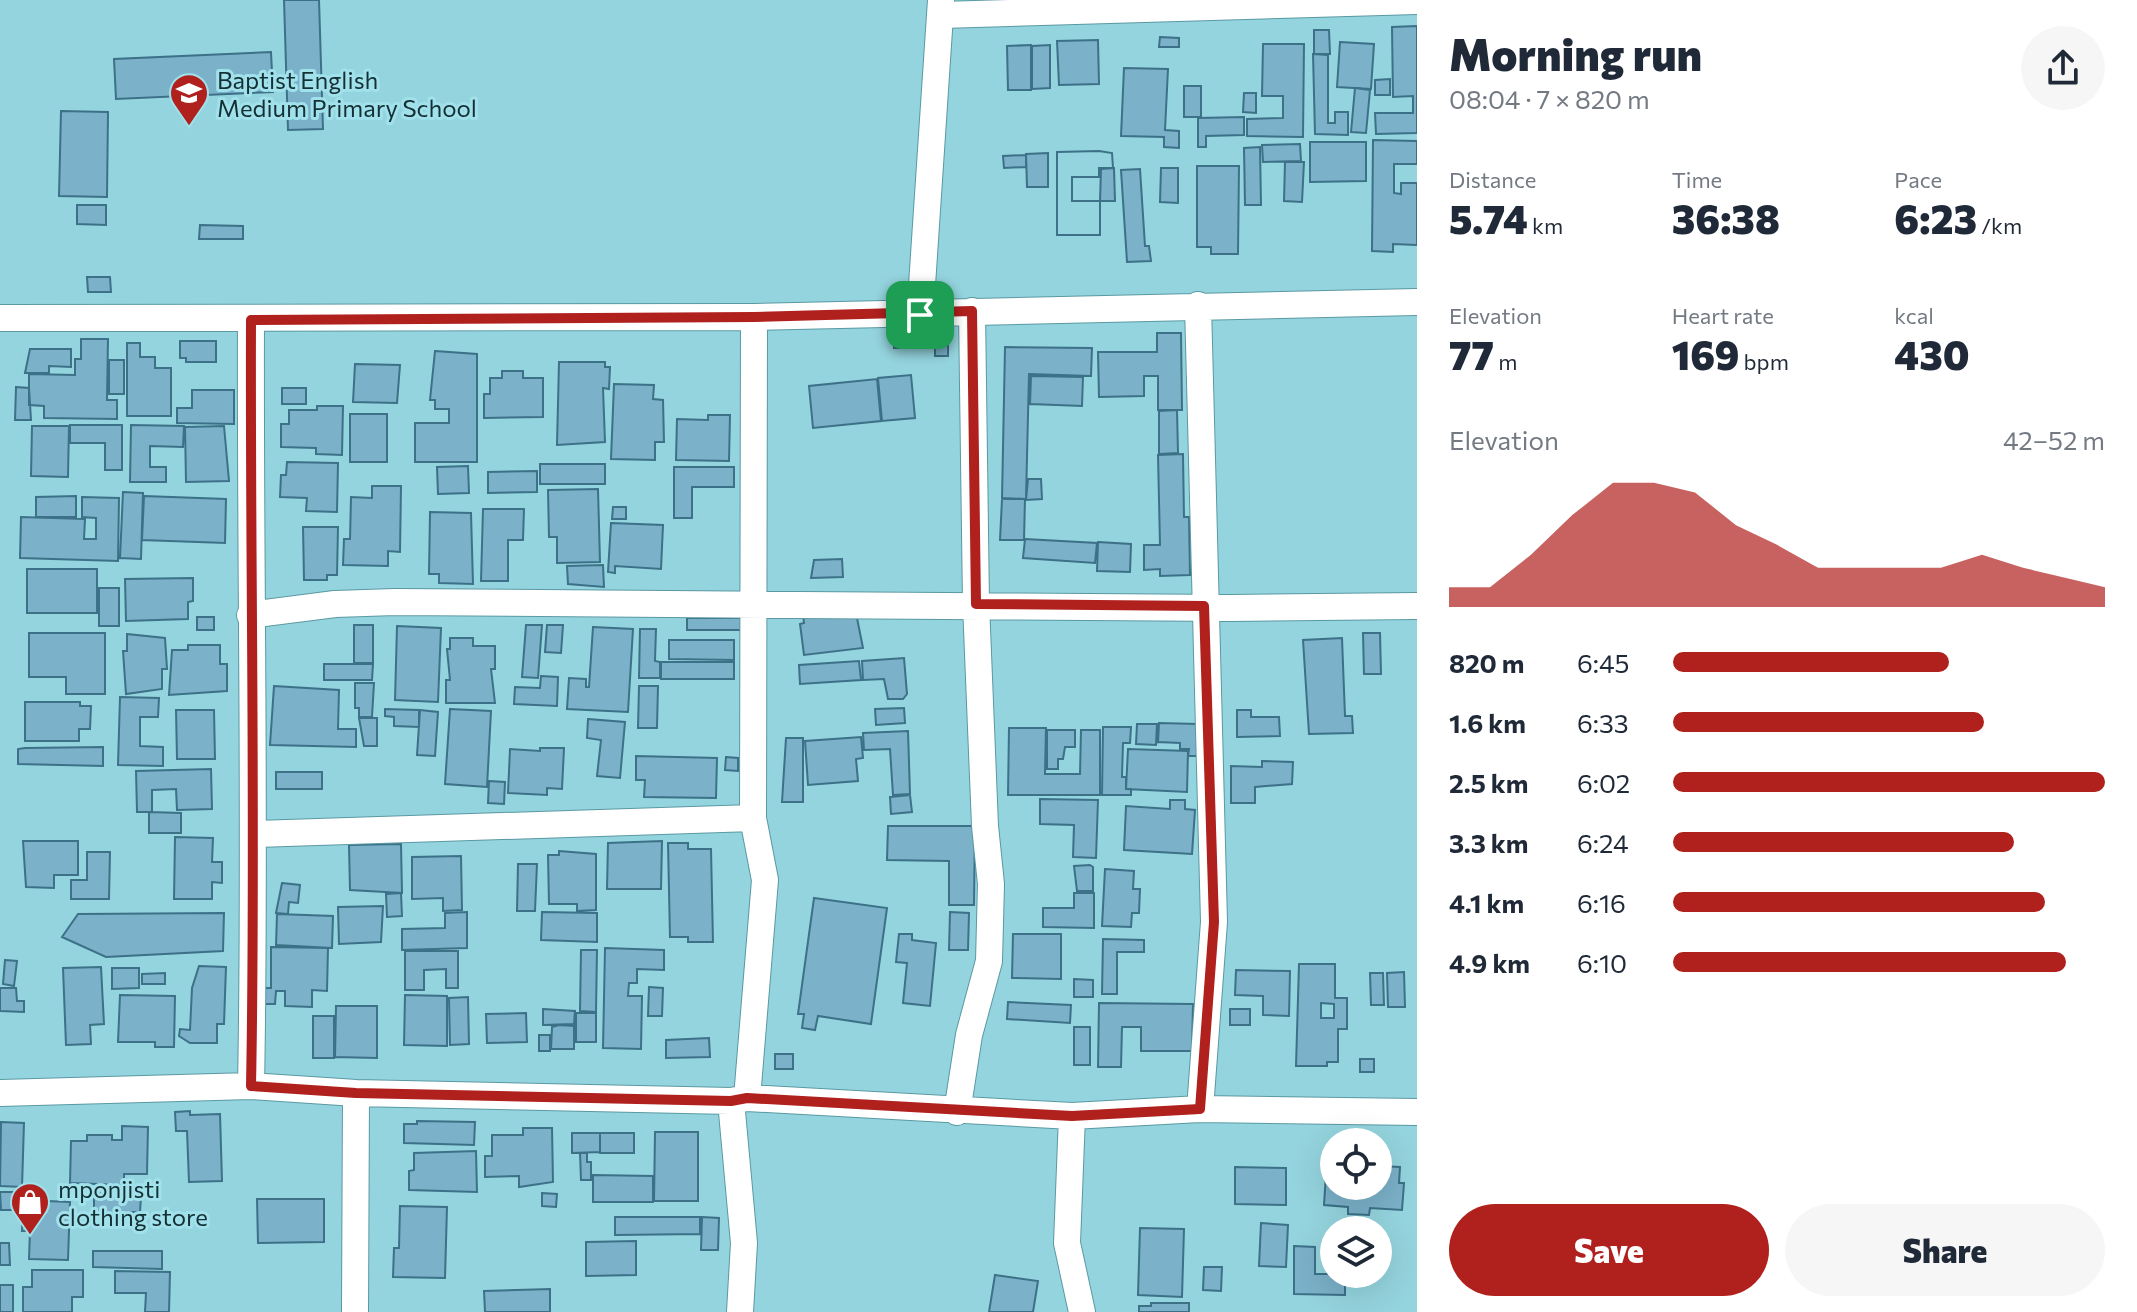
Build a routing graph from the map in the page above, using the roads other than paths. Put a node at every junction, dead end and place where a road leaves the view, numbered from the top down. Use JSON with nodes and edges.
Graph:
{"nodes":[{"id":1,"x":1417,"y":1,"type":"edge"},
{"id":2,"x":1228,"y":5,"type":"edge"},
{"id":3,"x":941,"y":8,"type":"edge"},
{"id":4,"x":1417,"y":302,"type":"edge"},
{"id":5,"x":1198,"y":305,"type":"junction"},
{"id":6,"x":972,"y":311,"type":"junction"},
{"id":7,"x":920,"y":315,"type":"junction"},
{"id":8,"x":754,"y":317,"type":"junction"},
{"id":9,"x":0,"y":318,"type":"edge"},
{"id":10,"x":251,"y":320,"type":"junction"},
{"id":11,"x":755,"y":604,"type":"junction"},
{"id":12,"x":976,"y":604,"type":"junction"},
{"id":13,"x":1204,"y":606,"type":"junction"},
{"id":14,"x":1417,"y":606,"type":"edge"},
{"id":15,"x":250,"y":615,"type":"junction"},
{"id":16,"x":753,"y":818,"type":"junction"},
{"id":17,"x":256,"y":834,"type":"junction"},
{"id":18,"x":251,"y":1086,"type":"junction"},
{"id":19,"x":0,"y":1093,"type":"edge"},
{"id":20,"x":356,"y":1093,"type":"junction"},
{"id":21,"x":739,"y":1099,"type":"junction"},
{"id":22,"x":1200,"y":1109,"type":"junction"},
{"id":23,"x":957,"y":1112,"type":"junction"},
{"id":24,"x":1417,"y":1112,"type":"edge"},
{"id":25,"x":1072,"y":1116,"type":"junction"},
{"id":26,"x":355,"y":1312,"type":"edge"},
{"id":27,"x":740,"y":1312,"type":"edge"},
{"id":28,"x":1082,"y":1312,"type":"edge"}],
"edges":[{"from":1,"to":2,"type":"street"},
{"from":2,"to":3,"type":"street"},
{"from":3,"to":7,"type":"street"},
{"from":4,"to":5,"type":"street"},
{"from":5,"to":6,"type":"street"},
{"from":5,"to":13,"type":"street"},
{"from":6,"to":7,"type":"street"},
{"from":6,"to":12,"type":"street"},
{"from":7,"to":8,"type":"street"},
{"from":8,"to":10,"type":"street"},
{"from":8,"to":11,"type":"street"},
{"from":9,"to":10,"type":"street"},
{"from":10,"to":15,"type":"street"},
{"from":11,"to":12,"type":"street"},
{"from":11,"to":15,"type":"street"},
{"from":11,"to":16,"type":"street"},
{"from":12,"to":13,"type":"street"},
{"from":12,"to":23,"type":"street"},
{"from":13,"to":14,"type":"street"},
{"from":13,"to":22,"type":"street"},
{"from":15,"to":17,"type":"street"},
{"from":16,"to":17,"type":"street"},
{"from":16,"to":21,"type":"street"},
{"from":17,"to":18,"type":"street"},
{"from":18,"to":19,"type":"street"},
{"from":18,"to":20,"type":"street"},
{"from":20,"to":21,"type":"street"},
{"from":20,"to":26,"type":"street"},
{"from":21,"to":23,"type":"street"},
{"from":21,"to":27,"type":"street"},
{"from":22,"to":24,"type":"street"},
{"from":22,"to":25,"type":"street"},
{"from":23,"to":25,"type":"street"},
{"from":25,"to":28,"type":"street"}]}
